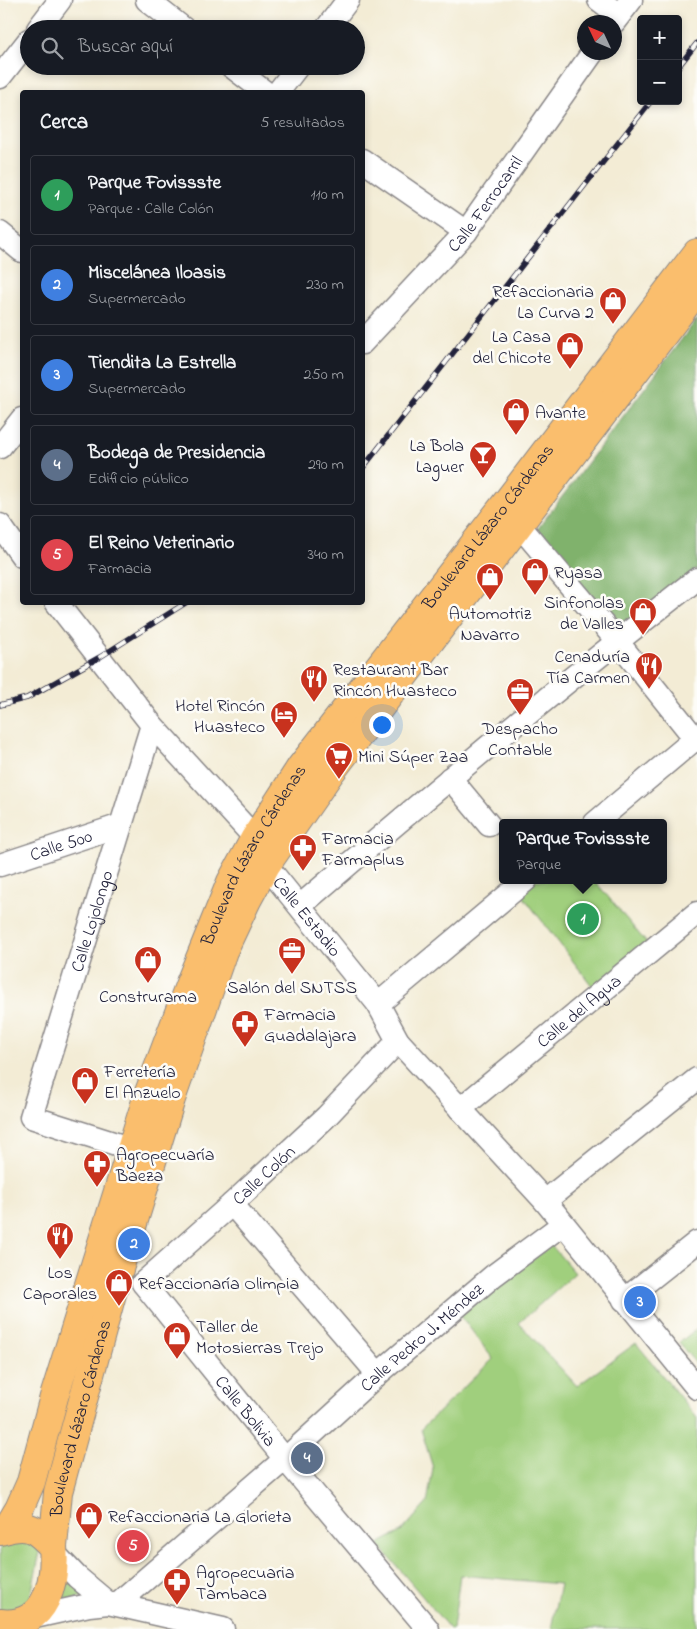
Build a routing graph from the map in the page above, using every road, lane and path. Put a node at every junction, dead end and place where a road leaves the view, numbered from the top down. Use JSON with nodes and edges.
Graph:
{"nodes":[{"id":1,"x":60,"y":0,"type":"edge"},
{"id":2,"x":147,"y":0,"type":"edge"},
{"id":3,"x":348,"y":0,"type":"edge"},
{"id":4,"x":599,"y":0,"type":"edge"},
{"id":5,"x":622,"y":12,"type":"edge"},
{"id":6,"x":45,"y":20,"type":"edge"},
{"id":7,"x":173,"y":20,"type":"edge"},
{"id":8,"x":333,"y":20,"type":"edge"},
{"id":9,"x":20,"y":51,"type":"edge"},
{"id":10,"x":587,"y":60,"type":"edge"},
{"id":11,"x":243,"y":75,"type":"edge"},
{"id":12,"x":291,"y":75,"type":"edge"},
{"id":13,"x":0,"y":77,"type":"edge"},
{"id":14,"x":262,"y":90,"type":"edge"},
{"id":15,"x":280,"y":90,"type":"edge"},
{"id":16,"x":365,"y":162,"type":"edge"},
{"id":17,"x":466,"y":232,"type":"junction"},
{"id":18,"x":0,"y":233,"type":"edge"},
{"id":19,"x":20,"y":249,"type":"edge"},
{"id":20,"x":697,"y":253,"type":"edge"},
{"id":21,"x":697,"y":290,"type":"edge"},
{"id":22,"x":365,"y":340,"type":"edge"},
{"id":23,"x":20,"y":421,"type":"edge"},
{"id":24,"x":0,"y":446,"type":"edge"},
{"id":25,"x":0,"y":525,"type":"edge"},
{"id":26,"x":519,"y":525,"type":"junction"},
{"id":27,"x":20,"y":553,"type":"edge"},
{"id":28,"x":697,"y":579,"type":"edge"},
{"id":29,"x":58,"y":605,"type":"edge"},
{"id":30,"x":617,"y":641,"type":"junction"},
{"id":31,"x":152,"y":725,"type":"junction"},
{"id":32,"x":696,"y":740,"type":"edge"},
{"id":33,"x":450,"y":778,"type":"junction"},
{"id":34,"x":600,"y":819,"type":"edge"},
{"id":35,"x":121,"y":825,"type":"junction"},
{"id":36,"x":490,"y":825,"type":"dead end"},
{"id":37,"x":255,"y":838,"type":"junction"},
{"id":38,"x":266,"y":864,"type":"junction"},
{"id":39,"x":0,"y":865,"type":"edge"},
{"id":40,"x":521,"y":884,"type":"edge"},
{"id":41,"x":300,"y":906,"type":"junction"},
{"id":42,"x":697,"y":913,"type":"edge"},
{"id":43,"x":378,"y":1004,"type":"junction"},
{"id":44,"x":398,"y":1041,"type":"junction"},
{"id":45,"x":697,"y":1079,"type":"edge"},
{"id":46,"x":460,"y":1108,"type":"junction"},
{"id":47,"x":132,"y":1149,"type":"junction"},
{"id":48,"x":545,"y":1201,"type":"junction"},
{"id":49,"x":232,"y":1204,"type":"junction"},
{"id":50,"x":563,"y":1224,"type":"junction"},
{"id":51,"x":697,"y":1242,"type":"edge"},
{"id":52,"x":116,"y":1279,"type":"junction"},
{"id":53,"x":143,"y":1283,"type":"junction"},
{"id":54,"x":624,"y":1300,"type":"junction"},
{"id":55,"x":378,"y":1374,"type":"junction"},
{"id":56,"x":697,"y":1388,"type":"edge"},
{"id":57,"x":285,"y":1460,"type":"junction"},
{"id":58,"x":3,"y":1530,"type":"edge"},
{"id":59,"x":53,"y":1549,"type":"junction"},
{"id":60,"x":113,"y":1604,"type":"junction"},
{"id":61,"x":39,"y":1622,"type":"edge"},
{"id":62,"x":0,"y":1623,"type":"edge"},
{"id":63,"x":224,"y":1629,"type":"edge"},
{"id":64,"x":428,"y":1629,"type":"edge"}],
"edges":[{"from":1,"to":6,"type":"street"},
{"from":2,"to":7,"type":"street"},
{"from":3,"to":8,"type":"street"},
{"from":4,"to":5,"type":"street"},
{"from":9,"to":13,"type":"street"},
{"from":10,"to":17,"type":"street","name":"Calle Ferrocarril"},
{"from":11,"to":14,"type":"street"},
{"from":12,"to":15,"type":"street"},
{"from":16,"to":17,"type":"street"},
{"from":17,"to":22,"type":"street","name":"Calle Ferrocarril"},
{"from":18,"to":19,"type":"street"},
{"from":20,"to":37,"type":"main road","name":"Boulevard Lázaro Cárdenas"},
{"from":21,"to":26,"type":"main road","name":"Boulevard Lázaro Cárdenas"},
{"from":23,"to":24,"type":"street"},
{"from":25,"to":27,"type":"street"},
{"from":26,"to":30,"type":"street"},
{"from":26,"to":38,"type":"main road","name":"Boulevard Lázaro Cárdenas"},
{"from":28,"to":30,"type":"street"},
{"from":29,"to":31,"type":"street","name":"Calle Estadio"},
{"from":30,"to":32,"type":"street"},
{"from":30,"to":33,"type":"street"},
{"from":31,"to":35,"type":"street","name":"Calle Lojolongo"},
{"from":31,"to":37,"type":"street","name":"Calle Estadio"},
{"from":32,"to":34,"type":"street"},
{"from":33,"to":36,"type":"street"},
{"from":33,"to":41,"type":"street"},
{"from":35,"to":39,"type":"street","name":"Calle 500"},
{"from":35,"to":47,"type":"street","name":"Calle Lojolongo"},
{"from":37,"to":38,"type":"street","name":"Calle Estadio"},
{"from":37,"to":47,"type":"main road","name":"Boulevard Lázaro Cárdenas"},
{"from":38,"to":41,"type":"street","name":"Calle Estadio"},
{"from":38,"to":52,"type":"main road","name":"Boulevard Lázaro Cárdenas"},
{"from":40,"to":43,"type":"street"},
{"from":41,"to":43,"type":"street","name":"Calle Estadio"},
{"from":42,"to":46,"type":"street","name":"Calle del Agua"},
{"from":43,"to":44,"type":"street","name":"Calle Estadio"},
{"from":44,"to":46,"type":"street","name":"Calle Estadio"},
{"from":44,"to":49,"type":"street","name":"Calle Colón"},
{"from":45,"to":48,"type":"street"},
{"from":46,"to":48,"type":"street","name":"Calle Estadio"},
{"from":47,"to":58,"type":"main road","name":"Boulevard Lázaro Cárdenas"},
{"from":48,"to":50,"type":"street"},
{"from":49,"to":53,"type":"street","name":"Calle Colón"},
{"from":49,"to":55,"type":"street"},
{"from":50,"to":54,"type":"street"},
{"from":50,"to":55,"type":"street","name":"Calle Pedro J. Méndez"},
{"from":51,"to":54,"type":"street"},
{"from":52,"to":53,"type":"street"},
{"from":52,"to":59,"type":"main road","name":"Boulevard Lázaro Cárdenas"},
{"from":53,"to":57,"type":"street","name":"Calle Bolivia"},
{"from":54,"to":56,"type":"street"},
{"from":55,"to":57,"type":"street","name":"Calle Pedro J. Méndez"},
{"from":57,"to":60,"type":"street","name":"Calle Pedro J. Méndez"},
{"from":57,"to":64,"type":"street","name":"Calle Bolivia"},
{"from":58,"to":59,"type":"main road"},
{"from":59,"to":60,"type":"street"},
{"from":59,"to":61,"type":"main road","name":"Boulevard Lázaro Cárdenas"},
{"from":60,"to":61,"type":"street"},
{"from":60,"to":63,"type":"street"},
{"from":61,"to":62,"type":"main road"}]}
